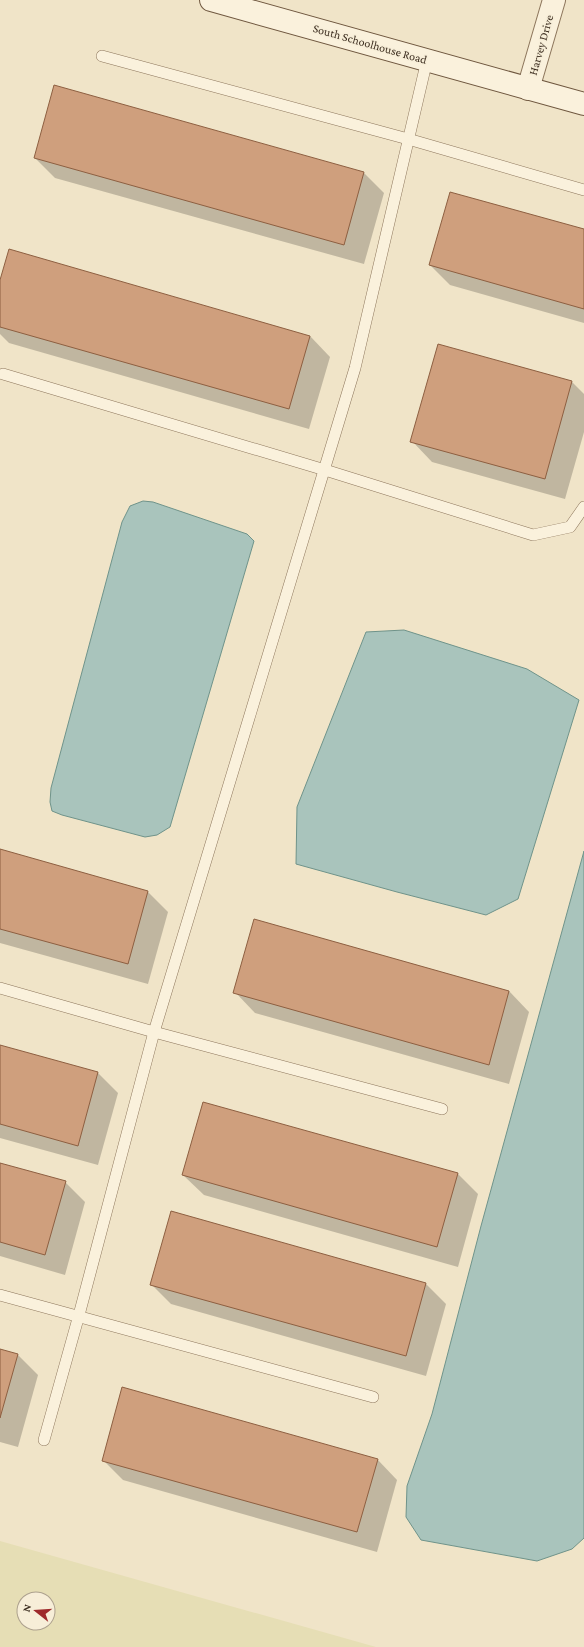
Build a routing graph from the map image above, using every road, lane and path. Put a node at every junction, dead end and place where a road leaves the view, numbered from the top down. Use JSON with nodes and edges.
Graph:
{"nodes":[{"id":1,"x":211,"y":0,"type":"edge"},
{"id":2,"x":554,"y":0,"type":"edge"},
{"id":3,"x":102,"y":56,"type":"dead end"},
{"id":4,"x":427,"y":60,"type":"junction"},
{"id":5,"x":528,"y":89,"type":"junction"},
{"id":6,"x":584,"y":104,"type":"edge"},
{"id":7,"x":408,"y":139,"type":"junction"},
{"id":8,"x":584,"y":190,"type":"edge"},
{"id":9,"x":3,"y":374,"type":"dead end"},
{"id":10,"x":325,"y":470,"type":"junction"},
{"id":11,"x":584,"y":507,"type":"edge"},
{"id":12,"x":0,"y":988,"type":"edge"},
{"id":13,"x":154,"y":1032,"type":"junction"},
{"id":14,"x":442,"y":1110,"type":"dead end"},
{"id":15,"x":0,"y":1295,"type":"edge"},
{"id":16,"x":79,"y":1315,"type":"junction"},
{"id":17,"x":373,"y":1397,"type":"dead end"},
{"id":18,"x":44,"y":1440,"type":"dead end"}],
"edges":[{"from":1,"to":4,"type":"street","name":"South Schoolhouse Road"},
{"from":2,"to":5,"type":"street","name":"Harvey Drive"},
{"from":3,"to":7,"type":"lane"},
{"from":4,"to":5,"type":"street","name":"South Schoolhouse Road"},
{"from":4,"to":7,"type":"lane"},
{"from":5,"to":6,"type":"street","name":"South Schoolhouse Road"},
{"from":7,"to":8,"type":"lane"},
{"from":7,"to":10,"type":"lane"},
{"from":9,"to":10,"type":"lane"},
{"from":10,"to":11,"type":"lane"},
{"from":10,"to":13,"type":"lane"},
{"from":12,"to":13,"type":"lane"},
{"from":13,"to":14,"type":"lane"},
{"from":13,"to":16,"type":"lane"},
{"from":15,"to":16,"type":"lane"},
{"from":16,"to":17,"type":"lane"},
{"from":16,"to":18,"type":"lane"}]}
